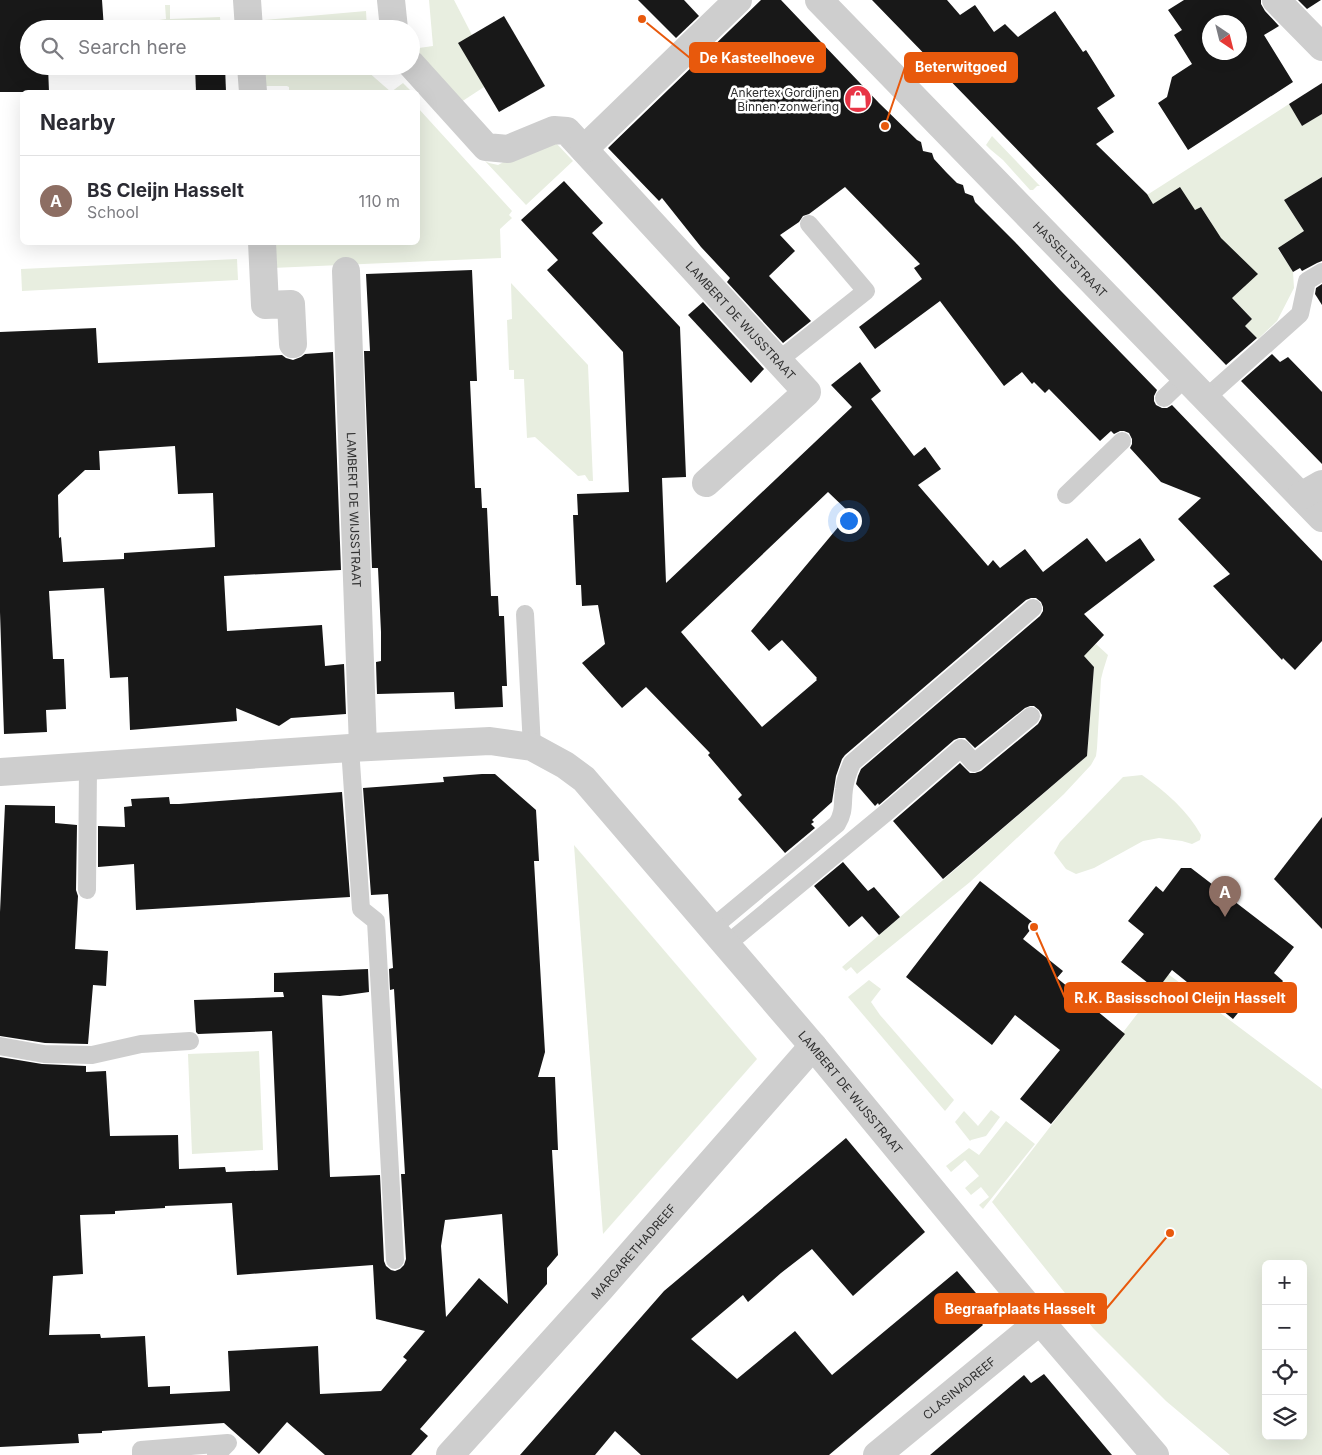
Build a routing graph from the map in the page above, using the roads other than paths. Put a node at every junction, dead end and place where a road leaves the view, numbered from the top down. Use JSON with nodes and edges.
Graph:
{"nodes":[{"id":1,"x":247,"y":0,"type":"edge"},
{"id":2,"x":391,"y":0,"type":"edge"},
{"id":3,"x":738,"y":0,"type":"edge"},
{"id":4,"x":819,"y":0,"type":"edge"},
{"id":5,"x":1276,"y":0,"type":"edge"},
{"id":6,"x":248,"y":20,"type":"edge"},
{"id":7,"x":393,"y":20,"type":"edge"},
{"id":8,"x":1322,"y":47,"type":"edge"},
{"id":9,"x":420,"y":74,"type":"edge"},
{"id":10,"x":252,"y":75,"type":"edge"},
{"id":11,"x":253,"y":90,"type":"edge"},
{"id":12,"x":584,"y":149,"type":"junction"},
{"id":13,"x":810,"y":224,"type":"dead end"},
{"id":14,"x":262,"y":245,"type":"edge"},
{"id":15,"x":346,"y":272,"type":"dead end"},
{"id":16,"x":1322,"y":272,"type":"edge"},
{"id":17,"x":292,"y":344,"type":"dead end"},
{"id":18,"x":778,"y":360,"type":"junction"},
{"id":19,"x":1186,"y":377,"type":"junction"},
{"id":20,"x":1164,"y":398,"type":"dead end"},
{"id":21,"x":1206,"y":398,"type":"junction"},
{"id":22,"x":1122,"y":440,"type":"dead end"},
{"id":23,"x":706,"y":483,"type":"dead end"},
{"id":24,"x":1312,"y":490,"type":"edge"},
{"id":25,"x":1066,"y":495,"type":"dead end"},
{"id":26,"x":1322,"y":518,"type":"edge"},
{"id":27,"x":1033,"y":608,"type":"dead end"},
{"id":28,"x":525,"y":614,"type":"dead end"},
{"id":29,"x":1031,"y":716,"type":"dead end"},
{"id":30,"x":532,"y":747,"type":"junction"},
{"id":31,"x":357,"y":748,"type":"junction"},
{"id":32,"x":88,"y":766,"type":"junction"},
{"id":33,"x":0,"y":772,"type":"edge"},
{"id":34,"x":87,"y":890,"type":"dead end"},
{"id":35,"x":719,"y":936,"type":"junction"},
{"id":36,"x":190,"y":1041,"type":"dead end"},
{"id":37,"x":0,"y":1046,"type":"edge"},
{"id":38,"x":813,"y":1046,"type":"junction"},
{"id":39,"x":395,"y":1260,"type":"dead end"},
{"id":40,"x":1040,"y":1321,"type":"junction"},
{"id":41,"x":1153,"y":1454,"type":"edge"},
{"id":42,"x":141,"y":1455,"type":"edge"},
{"id":43,"x":216,"y":1455,"type":"edge"},
{"id":44,"x":450,"y":1455,"type":"edge"},
{"id":45,"x":877,"y":1455,"type":"edge"}],
"edges":[{"from":1,"to":6,"type":"street"},
{"from":2,"to":7,"type":"street"},
{"from":3,"to":12,"type":"street"},
{"from":4,"to":19,"type":"street","name":"HASSELTSTRAAT"},
{"from":5,"to":8,"type":"street"},
{"from":9,"to":12,"type":"street","name":"LAMBERT DE WIJSSTRAAT"},
{"from":10,"to":11,"type":"street"},
{"from":12,"to":18,"type":"street","name":"LAMBERT DE WIJSSTRAAT"},
{"from":13,"to":18,"type":"lane"},
{"from":14,"to":17,"type":"street"},
{"from":15,"to":31,"type":"street","name":"LAMBERT DE WIJSSTRAAT"},
{"from":16,"to":21,"type":"lane"},
{"from":18,"to":23,"type":"street","name":"LAMBERT DE WIJSSTRAAT"},
{"from":19,"to":20,"type":"lane"},
{"from":19,"to":21,"type":"street","name":"HASSELTSTRAAT"},
{"from":21,"to":24,"type":"street","name":"HASSELTSTRAAT"},
{"from":22,"to":25,"type":"lane"},
{"from":24,"to":26,"type":"street","name":"HASSELTSTRAAT"},
{"from":27,"to":35,"type":"lane"},
{"from":28,"to":30,"type":"lane"},
{"from":29,"to":35,"type":"lane"},
{"from":30,"to":31,"type":"street","name":"LAMBERT DE WIJSSTRAAT"},
{"from":30,"to":35,"type":"street","name":"LAMBERT DE WIJSSTRAAT"},
{"from":31,"to":32,"type":"street","name":"LAMBERT DE WIJSSTRAAT"},
{"from":31,"to":39,"type":"lane"},
{"from":32,"to":33,"type":"street","name":"LAMBERT DE WIJSSTRAAT"},
{"from":32,"to":34,"type":"lane"},
{"from":35,"to":38,"type":"street","name":"LAMBERT DE WIJSSTRAAT"},
{"from":36,"to":37,"type":"lane"},
{"from":38,"to":40,"type":"street","name":"LAMBERT DE WIJSSTRAAT"},
{"from":38,"to":44,"type":"street","name":"MARGARETHADREEF"},
{"from":40,"to":41,"type":"street","name":"LAMBERT DE WIJSSTRAAT"},
{"from":40,"to":45,"type":"street","name":"CLASINADREEF"},
{"from":42,"to":43,"type":"lane"}]}
